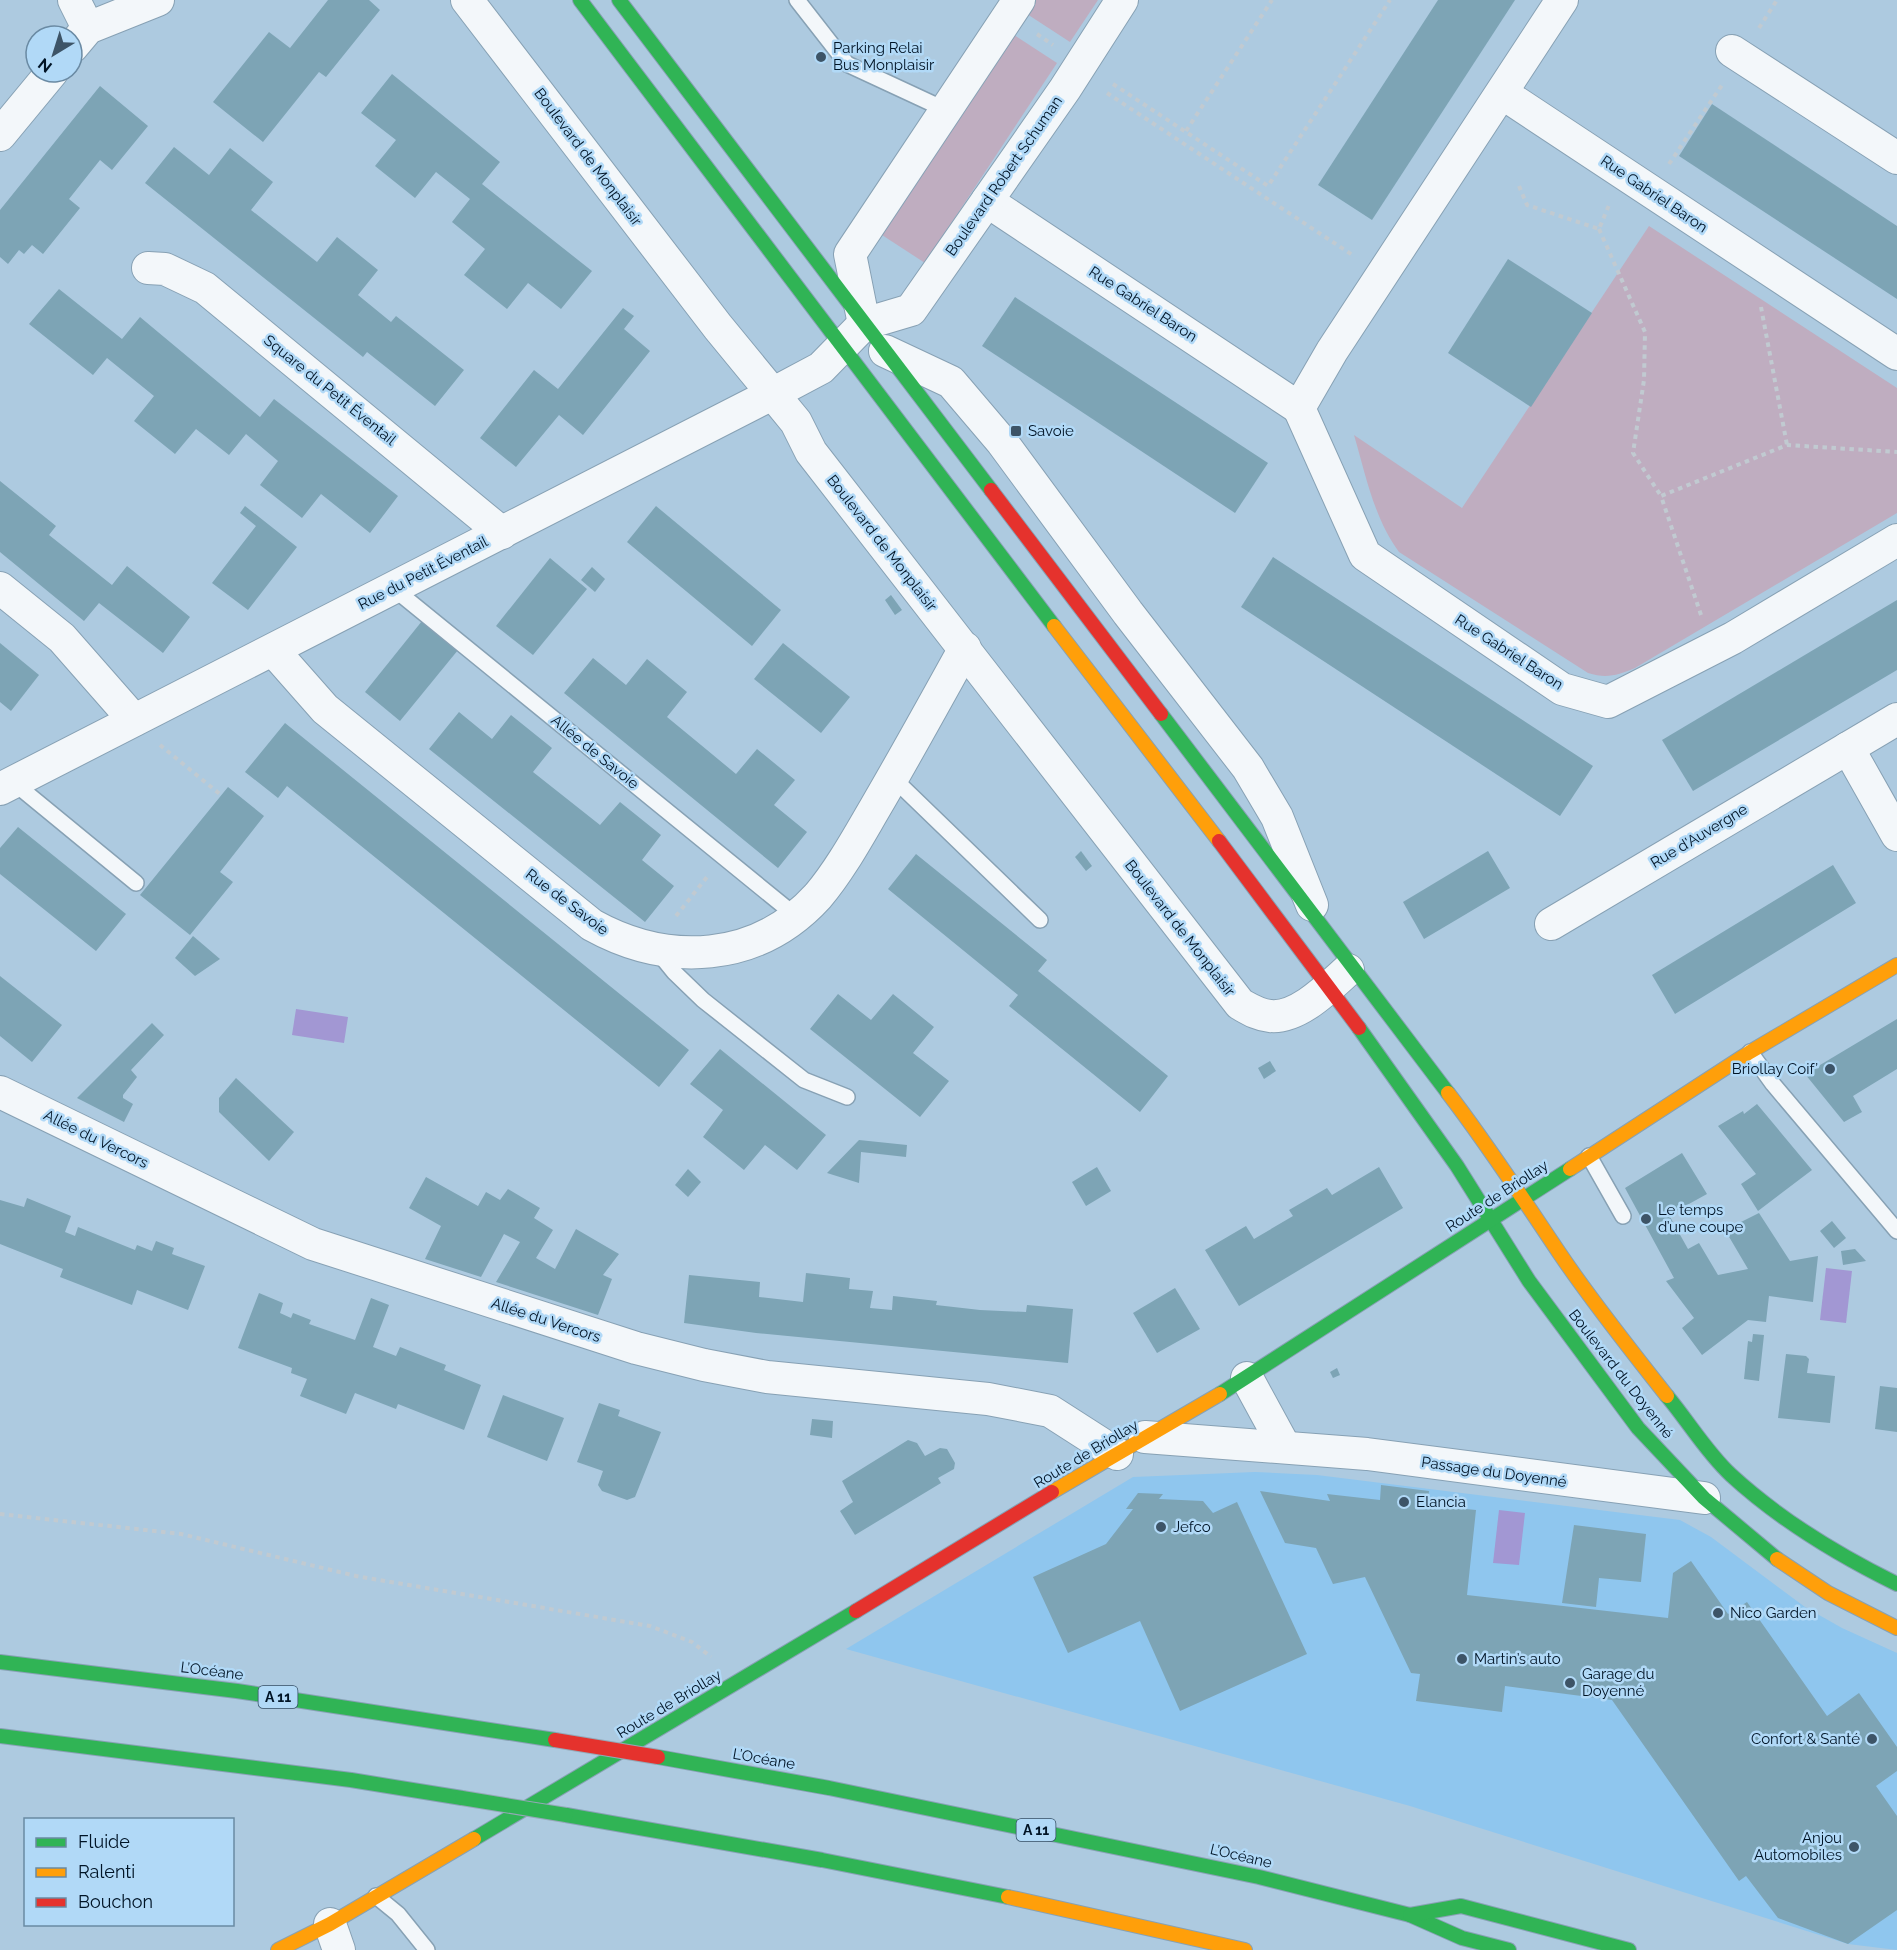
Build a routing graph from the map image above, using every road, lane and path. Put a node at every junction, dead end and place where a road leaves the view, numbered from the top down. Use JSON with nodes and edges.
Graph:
{"nodes":[{"id":1,"x":74,"y":0,"type":"edge"},
{"id":2,"x":158,"y":0,"type":"edge"},
{"id":3,"x":468,"y":0,"type":"edge"},
{"id":4,"x":580,"y":0,"type":"edge"},
{"id":5,"x":619,"y":0,"type":"edge"},
{"id":6,"x":797,"y":0,"type":"edge"},
{"id":7,"x":1019,"y":0,"type":"edge"},
{"id":8,"x":1122,"y":0,"type":"edge"},
{"id":9,"x":1272,"y":0,"type":"edge"},
{"id":10,"x":1390,"y":0,"type":"edge"},
{"id":11,"x":1562,"y":0,"type":"edge"},
{"id":12,"x":1777,"y":0,"type":"edge"},
{"id":13,"x":78,"y":24,"type":"edge"},
{"id":14,"x":1029,"y":29,"type":"dead end"},
{"id":15,"x":1759,"y":29,"type":"dead end"},
{"id":16,"x":84,"y":36,"type":"edge"},
{"id":17,"x":1057,"y":47,"type":"dead end"},
{"id":18,"x":1730,"y":63,"type":"joint"},
{"id":19,"x":42,"y":84,"type":"edge"},
{"id":20,"x":1113,"y":84,"type":"dead end"},
{"id":21,"x":1107,"y":93,"type":"dead end"},
{"id":22,"x":1502,"y":93,"type":"junction"},
{"id":23,"x":946,"y":110,"type":"junction"},
{"id":24,"x":1186,"y":131,"type":"junction"},
{"id":25,"x":0,"y":135,"type":"edge"},
{"id":26,"x":1897,"y":158,"type":"edge"},
{"id":27,"x":1667,"y":167,"type":"dead end"},
{"id":28,"x":1519,"y":186,"type":"dead end"},
{"id":29,"x":1613,"y":196,"type":"dead end"},
{"id":30,"x":987,"y":201,"type":"junction"},
{"id":31,"x":1599,"y":229,"type":"junction"},
{"id":32,"x":1356,"y":257,"type":"dead end"},
{"id":33,"x":148,"y":268,"type":"dead end"},
{"id":34,"x":1761,"y":304,"type":"dead end"},
{"id":35,"x":864,"y":324,"type":"junction"},
{"id":36,"x":841,"y":348,"type":"junction"},
{"id":37,"x":885,"y":351,"type":"joint"},
{"id":38,"x":1897,"y":354,"type":"edge"},
{"id":39,"x":774,"y":393,"type":"junction"},
{"id":40,"x":1299,"y":408,"type":"junction"},
{"id":41,"x":1787,"y":445,"type":"junction"},
{"id":42,"x":1897,"y":452,"type":"edge"},
{"id":43,"x":1661,"y":496,"type":"junction"},
{"id":44,"x":502,"y":532,"type":"junction"},
{"id":45,"x":1897,"y":540,"type":"edge"},
{"id":46,"x":0,"y":588,"type":"edge"},
{"id":47,"x":393,"y":588,"type":"junction"},
{"id":48,"x":1696,"y":604,"type":"dead end"},
{"id":49,"x":964,"y":648,"type":"junction"},
{"id":50,"x":273,"y":650,"type":"junction"},
{"id":51,"x":1897,"y":719,"type":"edge"},
{"id":52,"x":145,"y":730,"type":"junction"},
{"id":53,"x":1848,"y":748,"type":"junction"},
{"id":54,"x":893,"y":778,"type":"junction"},
{"id":55,"x":7,"y":786,"type":"edge"},
{"id":56,"x":221,"y":795,"type":"dead end"},
{"id":57,"x":1897,"y":835,"type":"edge"},
{"id":58,"x":724,"y":856,"type":"junction"},
{"id":59,"x":136,"y":883,"type":"dead end"},
{"id":60,"x":796,"y":916,"type":"junction"},
{"id":61,"x":675,"y":918,"type":"dead end"},
{"id":62,"x":1040,"y":920,"type":"dead end"},
{"id":63,"x":1317,"y":921,"type":"joint"},
{"id":64,"x":1551,"y":924,"type":"dead end"},
{"id":65,"x":657,"y":951,"type":"junction"},
{"id":66,"x":1897,"y":965,"type":"edge"},
{"id":67,"x":1341,"y":976,"type":"junction"},
{"id":68,"x":1750,"y":1052,"type":"junction"},
{"id":69,"x":0,"y":1092,"type":"edge"},
{"id":70,"x":847,"y":1097,"type":"dead end"},
{"id":71,"x":1588,"y":1156,"type":"junction"},
{"id":72,"x":1523,"y":1198,"type":"junction"},
{"id":73,"x":1623,"y":1216,"type":"dead end"},
{"id":74,"x":1491,"y":1220,"type":"junction"},
{"id":75,"x":1897,"y":1231,"type":"edge"},
{"id":76,"x":1247,"y":1378,"type":"junction"},
{"id":77,"x":1145,"y":1437,"type":"junction"},
{"id":78,"x":1284,"y":1446,"type":"junction"},
{"id":79,"x":1117,"y":1454,"type":"junction"},
{"id":80,"x":1704,"y":1498,"type":"junction"},
{"id":81,"x":0,"y":1514,"type":"edge"},
{"id":82,"x":1868,"y":1581,"type":"junction"},
{"id":83,"x":1897,"y":1584,"type":"edge"},
{"id":84,"x":1861,"y":1611,"type":"junction"},
{"id":85,"x":1897,"y":1628,"type":"edge"},
{"id":86,"x":0,"y":1662,"type":"edge"},
{"id":87,"x":736,"y":1684,"type":"junction"},
{"id":88,"x":0,"y":1736,"type":"edge"},
{"id":89,"x":376,"y":1896,"type":"junction"},
{"id":90,"x":1410,"y":1915,"type":"junction"},
{"id":91,"x":334,"y":1937,"type":"edge"},
{"id":92,"x":279,"y":1950,"type":"edge"},
{"id":93,"x":427,"y":1950,"type":"edge"},
{"id":94,"x":1245,"y":1950,"type":"edge"},
{"id":95,"x":1509,"y":1950,"type":"edge"},
{"id":96,"x":1629,"y":1950,"type":"edge"}],
"edges":[{"from":1,"to":13,"type":"street"},
{"from":2,"to":16,"type":"street"},
{"from":3,"to":39,"type":"street","name":"Boulevard de Monplaisir"},
{"from":4,"to":36,"type":"main road"},
{"from":5,"to":35,"type":"main road"},
{"from":6,"to":23,"type":"lane"},
{"from":7,"to":23,"type":"street"},
{"from":8,"to":30,"type":"street","name":"Boulevard Robert Schuman"},
{"from":9,"to":24,"type":"path"},
{"from":10,"to":24,"type":"path"},
{"from":11,"to":22,"type":"street"},
{"from":12,"to":15,"type":"path"},
{"from":14,"to":17,"type":"path"},
{"from":18,"to":26,"type":"street"},
{"from":18,"to":27,"type":"path"},
{"from":19,"to":25,"type":"street"},
{"from":20,"to":24,"type":"path"},
{"from":21,"to":32,"type":"path"},
{"from":22,"to":38,"type":"street","name":"Rue Gabriel Baron"},
{"from":22,"to":40,"type":"street"},
{"from":23,"to":35,"type":"street"},
{"from":28,"to":31,"type":"path"},
{"from":29,"to":31,"type":"path"},
{"from":30,"to":35,"type":"street","name":"Boulevard Robert Schuman"},
{"from":30,"to":40,"type":"street","name":"Rue Gabriel Baron"},
{"from":31,"to":43,"type":"path"},
{"from":33,"to":44,"type":"street","name":"Square du Petit Éventail"},
{"from":34,"to":41,"type":"path"},
{"from":35,"to":36,"type":"street","name":"Boulevard Robert Schuman"},
{"from":35,"to":37,"type":"main road"},
{"from":36,"to":39,"type":"street","name":"Rue du Petit Éventail"},
{"from":36,"to":67,"type":"main road"},
{"from":37,"to":63,"type":"street"},
{"from":39,"to":44,"type":"street","name":"Rue du Petit Éventail"},
{"from":39,"to":49,"type":"street","name":"Boulevard de Monplaisir"},
{"from":40,"to":45,"type":"street","name":"Rue Gabriel Baron"},
{"from":41,"to":42,"type":"path"},
{"from":41,"to":43,"type":"path"},
{"from":43,"to":48,"type":"path"},
{"from":44,"to":47,"type":"street","name":"Rue du Petit Éventail"},
{"from":46,"to":52,"type":"street"},
{"from":47,"to":50,"type":"street","name":"Rue du Petit Éventail"},
{"from":47,"to":58,"type":"lane","name":"Allée de Savoie"},
{"from":49,"to":54,"type":"street","name":"Rue de Savoie"},
{"from":49,"to":67,"type":"street","name":"Boulevard de Monplaisir"},
{"from":50,"to":52,"type":"street","name":"Rue du Petit Éventail"},
{"from":50,"to":65,"type":"street","name":"Rue de Savoie"},
{"from":51,"to":53,"type":"street","name":"Rue d'Auvergne"},
{"from":52,"to":55,"type":"street","name":"Rue du Petit Éventail"},
{"from":52,"to":56,"type":"path"},
{"from":53,"to":57,"type":"street"},
{"from":53,"to":64,"type":"street","name":"Rue d'Auvergne"},
{"from":54,"to":60,"type":"street","name":"Rue de Savoie"},
{"from":54,"to":62,"type":"lane"},
{"from":55,"to":59,"type":"lane"},
{"from":58,"to":60,"type":"lane","name":"Allée de Savoie"},
{"from":58,"to":61,"type":"path"},
{"from":60,"to":65,"type":"street","name":"Rue de Savoie"},
{"from":63,"to":67,"type":"main road"},
{"from":65,"to":70,"type":"lane"},
{"from":66,"to":68,"type":"main road","name":"Route de Briollay"},
{"from":67,"to":72,"type":"main road"},
{"from":67,"to":74,"type":"main road"},
{"from":68,"to":71,"type":"main road","name":"Route de Briollay"},
{"from":68,"to":75,"type":"lane"},
{"from":69,"to":79,"type":"street","name":"Allée du Vercors"},
{"from":71,"to":72,"type":"main road","name":"Route de Briollay"},
{"from":71,"to":73,"type":"lane"},
{"from":72,"to":74,"type":"main road","name":"Route de Briollay"},
{"from":72,"to":82,"type":"main road","name":"Boulevard du Doyenné"},
{"from":74,"to":76,"type":"main road","name":"Route de Briollay"},
{"from":74,"to":80,"type":"main road","name":"Boulevard du Doyenné"},
{"from":76,"to":77,"type":"main road","name":"Route de Briollay"},
{"from":76,"to":78,"type":"street"},
{"from":77,"to":78,"type":"street","name":"Passage du Doyenné"},
{"from":77,"to":79,"type":"main road","name":"Route de Briollay"},
{"from":78,"to":80,"type":"street","name":"Passage du Doyenné"},
{"from":79,"to":87,"type":"main road","name":"Route de Briollay"},
{"from":80,"to":84,"type":"main road","name":"Boulevard du Doyenné"},
{"from":81,"to":87,"type":"path"},
{"from":82,"to":83,"type":"main road","name":"Boulevard du Doyenné"},
{"from":82,"to":84,"type":"lane"},
{"from":84,"to":85,"type":"main road","name":"Boulevard du Doyenné"},
{"from":86,"to":90,"type":"main road","name":"L’Océane","number":"A 11","bridge":true},
{"from":87,"to":89,"type":"main road","name":"Route de Briollay"},
{"from":88,"to":94,"type":"main road","bridge":true},
{"from":89,"to":91,"type":"main road","name":"Route de Briollay"},
{"from":89,"to":93,"type":"lane"},
{"from":90,"to":95,"type":"main road","name":"L’Océane","number":"A 11"},
{"from":90,"to":96,"type":"main road"},
{"from":91,"to":92,"type":"main road","name":"Route de Briollay"}]}
